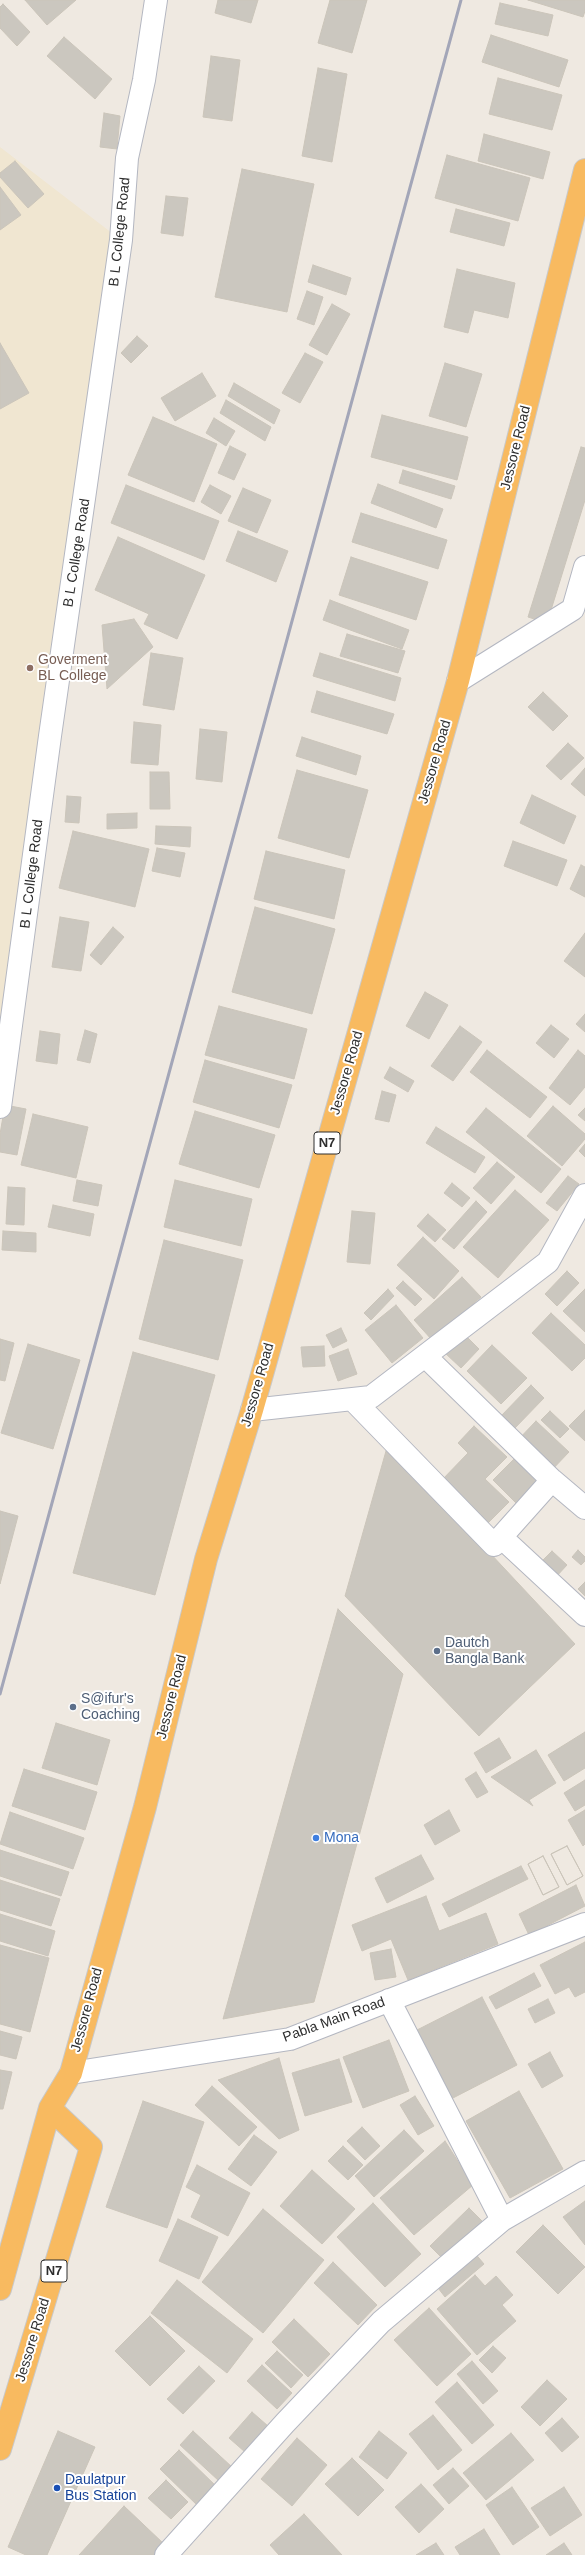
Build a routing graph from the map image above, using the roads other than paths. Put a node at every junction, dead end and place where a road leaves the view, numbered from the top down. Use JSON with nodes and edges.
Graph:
{"nodes":[{"id":1,"x":156,"y":0,"type":"edge"},
{"id":2,"x":585,"y":170,"type":"edge"},
{"id":3,"x":585,"y":567,"type":"edge"},
{"id":4,"x":579,"y":614,"type":"edge"},
{"id":5,"x":458,"y":682,"type":"junction"},
{"id":6,"x":0,"y":1107,"type":"edge"},
{"id":7,"x":585,"y":1195,"type":"edge"},
{"id":8,"x":425,"y":1356,"type":"junction"},
{"id":9,"x":354,"y":1401,"type":"junction"},
{"id":10,"x":252,"y":1410,"type":"junction"},
{"id":11,"x":552,"y":1480,"type":"junction"},
{"id":12,"x":585,"y":1508,"type":"edge"},
{"id":13,"x":501,"y":1537,"type":"junction"},
{"id":14,"x":585,"y":1615,"type":"edge"},
{"id":15,"x":585,"y":1924,"type":"edge"},
{"id":16,"x":389,"y":2000,"type":"junction"},
{"id":17,"x":70,"y":2073,"type":"junction"},
{"id":18,"x":50,"y":2108,"type":"junction"},
{"id":19,"x":585,"y":2172,"type":"edge"},
{"id":20,"x":502,"y":2220,"type":"junction"},
{"id":21,"x":0,"y":2289,"type":"edge"},
{"id":22,"x":0,"y":2449,"type":"edge"},
{"id":23,"x":166,"y":2555,"type":"edge"}],
"edges":[{"from":1,"to":6,"type":"street","name":"B L College Road"},
{"from":2,"to":5,"type":"highway","name":"Jessore Road","number":"N7"},
{"from":3,"to":4,"type":"street"},
{"from":4,"to":5,"type":"street"},
{"from":5,"to":10,"type":"highway","name":"Jessore Road","number":"N7"},
{"from":7,"to":8,"type":"street"},
{"from":8,"to":9,"type":"street"},
{"from":8,"to":11,"type":"street"},
{"from":9,"to":10,"type":"street"},
{"from":9,"to":13,"type":"street"},
{"from":10,"to":17,"type":"highway","name":"Jessore Road","number":"N7"},
{"from":11,"to":12,"type":"street"},
{"from":11,"to":13,"type":"street"},
{"from":13,"to":14,"type":"street"},
{"from":15,"to":16,"type":"street","name":"Pabla Main Road"},
{"from":16,"to":17,"type":"street","name":"Pabla Main Road"},
{"from":16,"to":20,"type":"street"},
{"from":17,"to":18,"type":"highway","name":"Jessore Road","number":"N7"},
{"from":18,"to":21,"type":"highway","name":"Jessore Road","number":"N7"},
{"from":18,"to":22,"type":"highway","name":"Jessore Road","number":"N7"},
{"from":19,"to":20,"type":"street"},
{"from":20,"to":23,"type":"street"}]}
